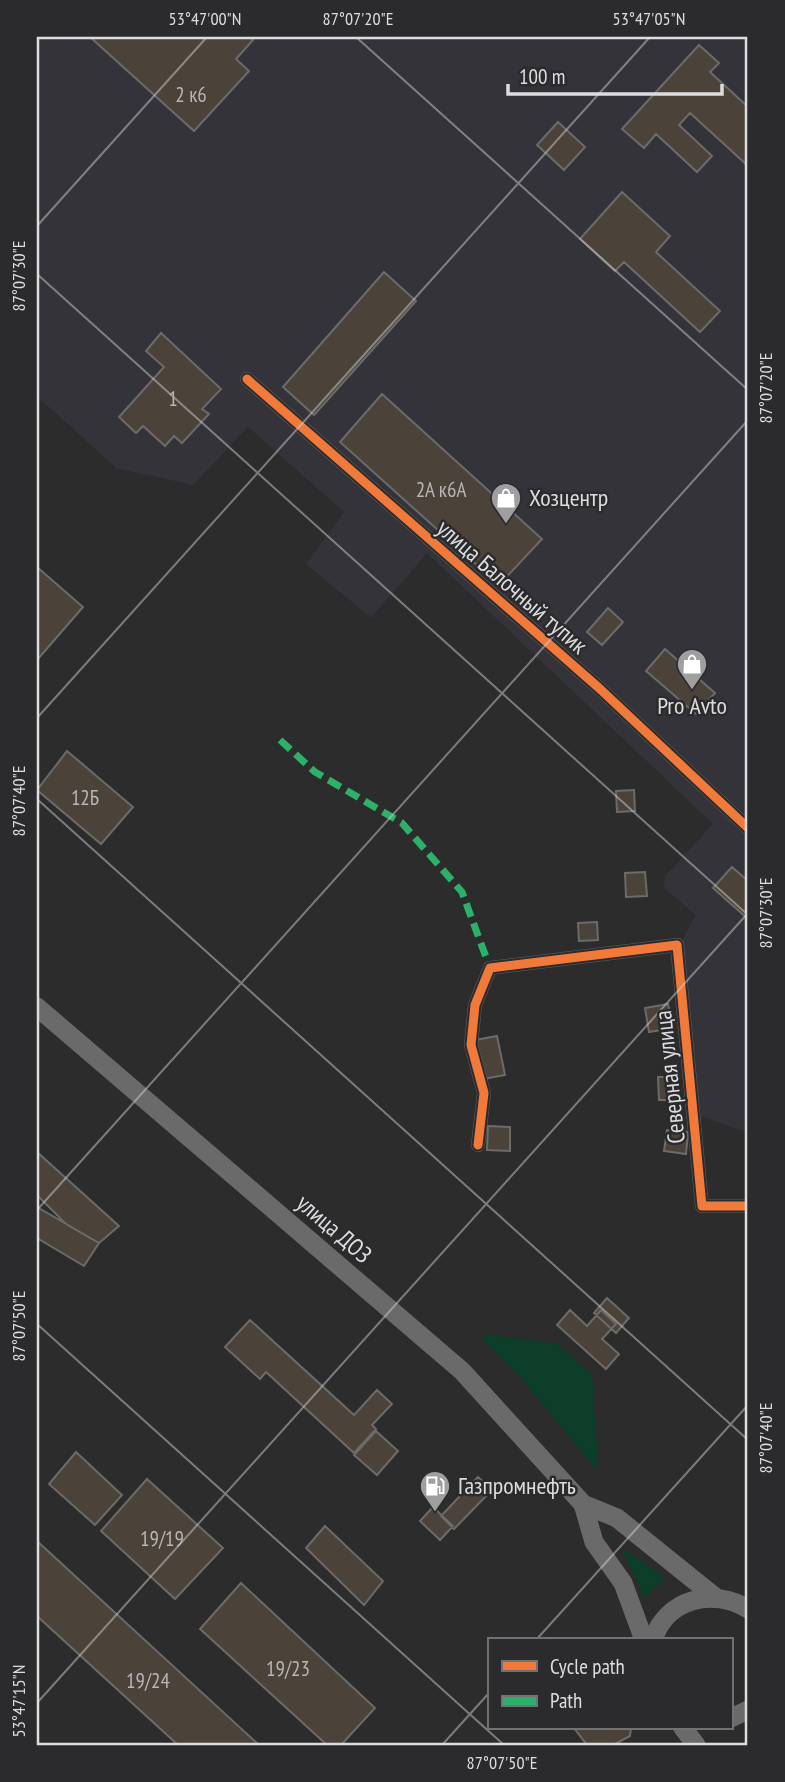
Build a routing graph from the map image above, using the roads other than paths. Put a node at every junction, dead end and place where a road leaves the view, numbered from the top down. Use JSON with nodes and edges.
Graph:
{"nodes":[{"id":1,"x":247,"y":379,"type":"dead end"},
{"id":2,"x":748,"y":828,"type":"edge"},
{"id":3,"x":37,"y":1007,"type":"edge"},
{"id":4,"x":478,"y":1145,"type":"dead end"},
{"id":5,"x":748,"y":1206,"type":"edge"},
{"id":6,"x":583,"y":1504,"type":"junction"},
{"id":7,"x":736,"y":1600,"type":"edge"},
{"id":8,"x":643,"y":1638,"type":"edge"},
{"id":9,"x":654,"y":1638,"type":"edge"},
{"id":10,"x":748,"y":1710,"type":"edge"},
{"id":11,"x":732,"y":1718,"type":"edge"},
{"id":12,"x":685,"y":1730,"type":"edge"},
{"id":13,"x":696,"y":1745,"type":"edge"}],
"edges":[{"from":1,"to":2,"type":"street","name":"улица Балочный тупик"},
{"from":3,"to":6,"type":"main road","name":"улица ДОЗ"},
{"from":4,"to":5,"type":"street","name":"Северная улица"},
{"from":6,"to":7,"type":"main road"},
{"from":6,"to":8,"type":"main road"},
{"from":7,"to":9,"type":"main road"},
{"from":10,"to":11,"type":"main road"},
{"from":12,"to":13,"type":"main road"}]}
